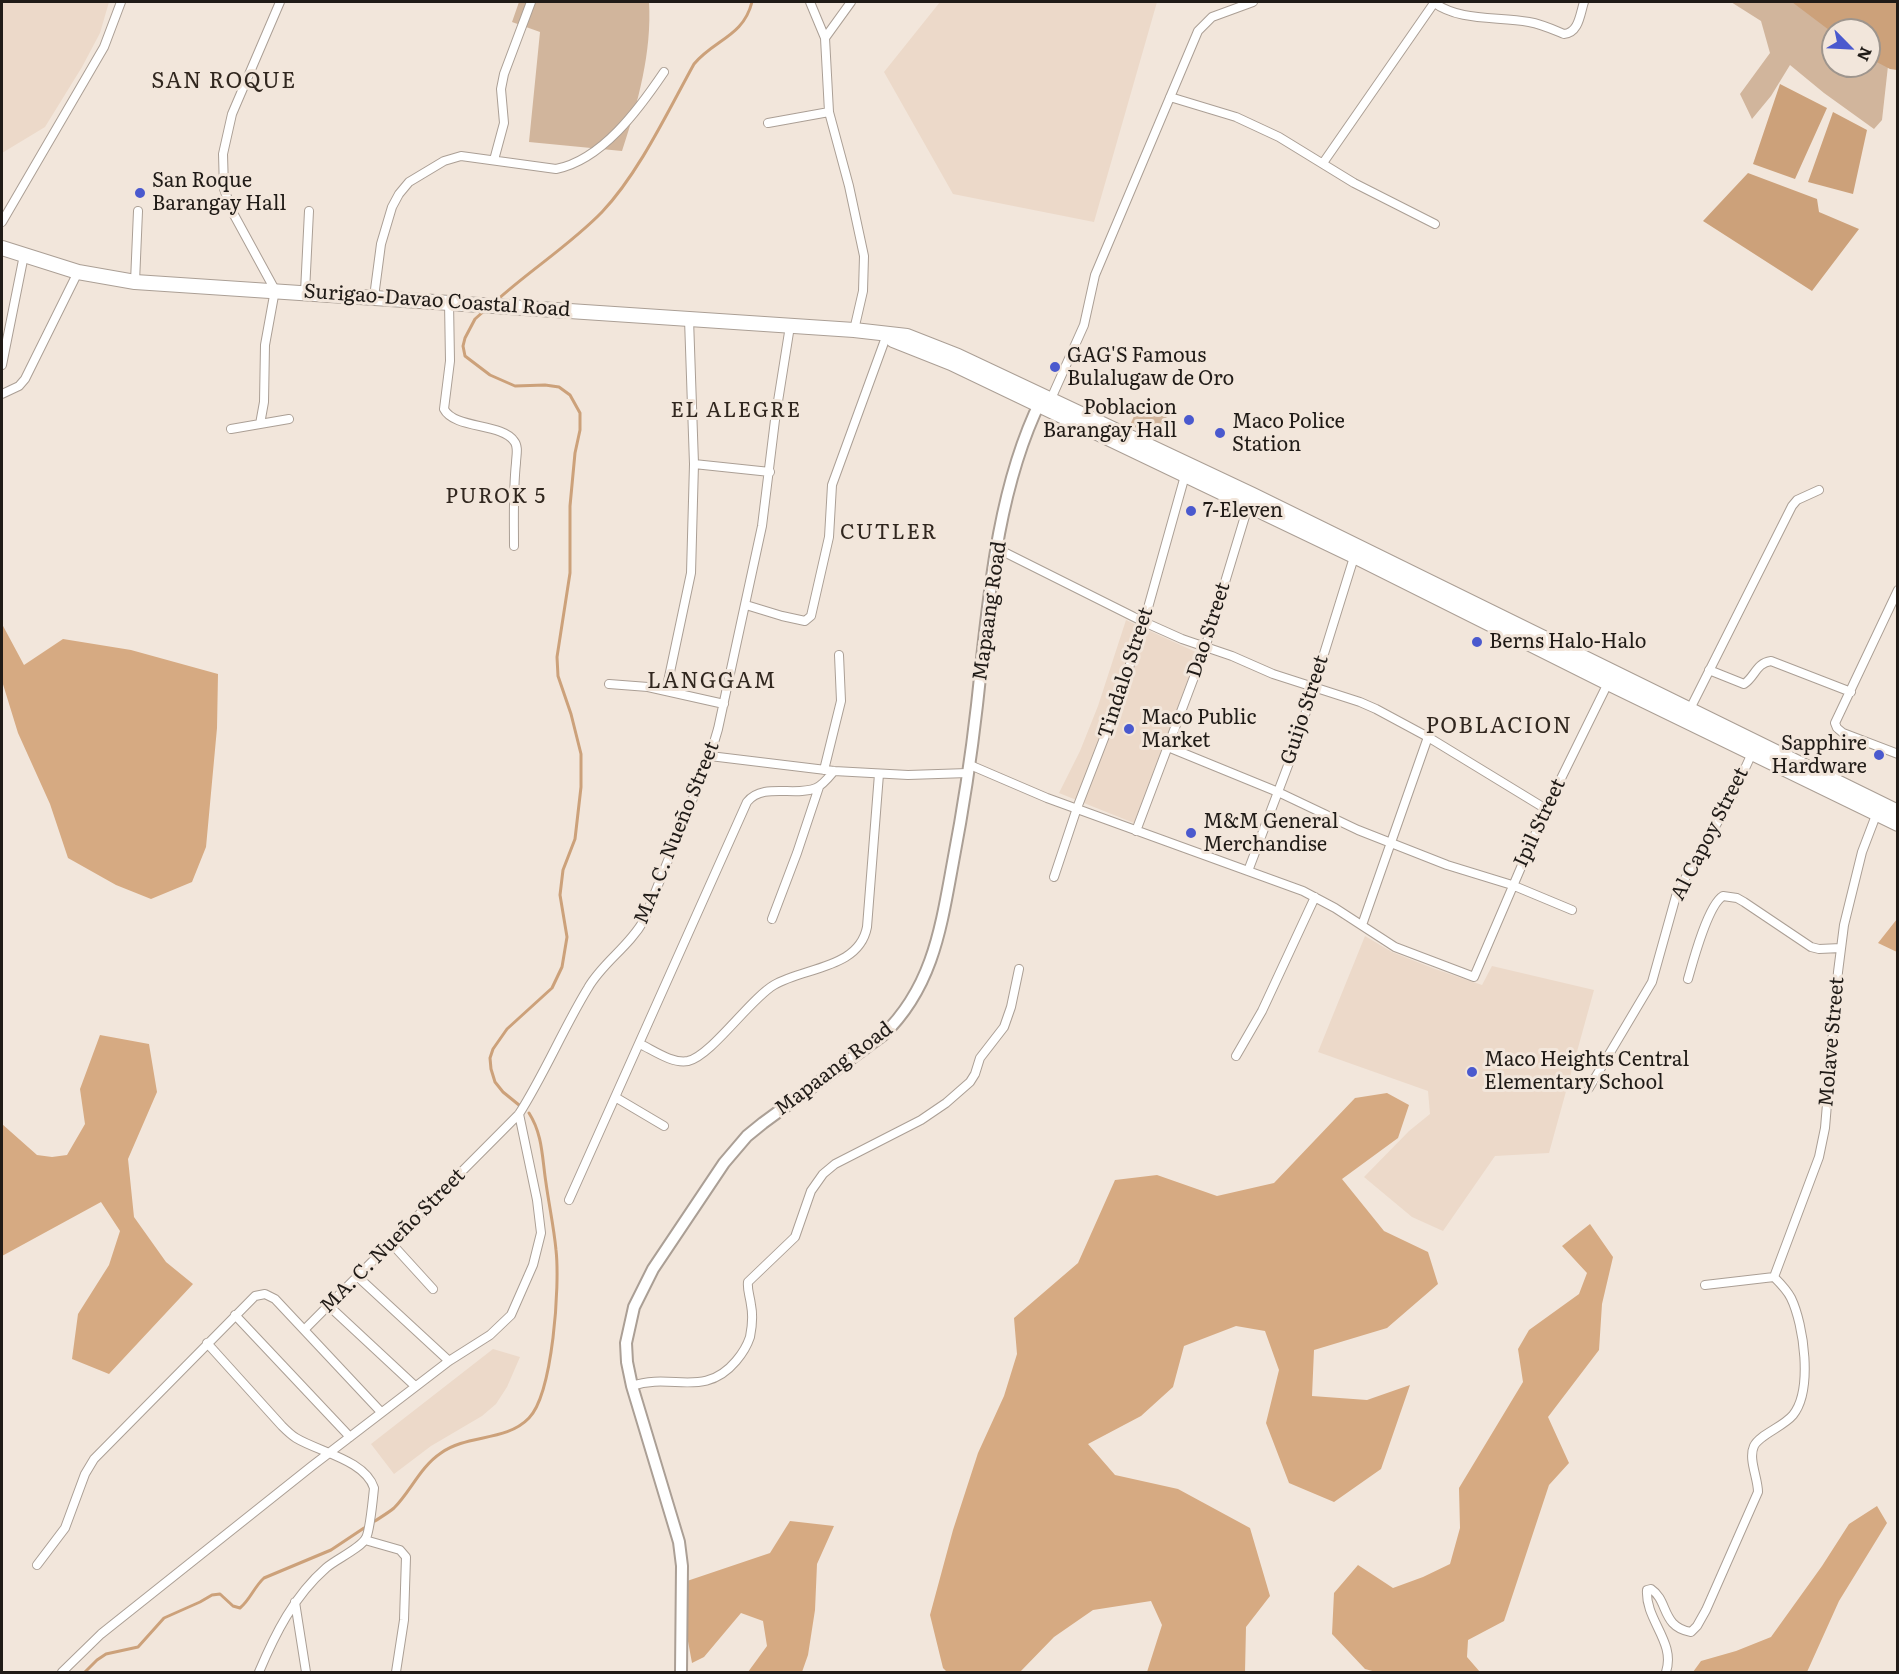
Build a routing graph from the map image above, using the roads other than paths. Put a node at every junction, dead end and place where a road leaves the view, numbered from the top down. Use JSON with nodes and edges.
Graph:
{"nodes":[{"id":1,"x":121,"y":2,"type":"edge"},
{"id":2,"x":280,"y":2,"type":"edge"},
{"id":3,"x":531,"y":2,"type":"edge"},
{"id":4,"x":810,"y":2,"type":"edge"},
{"id":5,"x":851,"y":2,"type":"edge"},
{"id":6,"x":1253,"y":2,"type":"edge"},
{"id":7,"x":1434,"y":2,"type":"edge"},
{"id":8,"x":1584,"y":2,"type":"edge"},
{"id":9,"x":825,"y":38,"type":"junction"},
{"id":10,"x":664,"y":72,"type":"dead end"},
{"id":11,"x":1170,"y":97,"type":"junction"},
{"id":12,"x":829,"y":112,"type":"junction"},
{"id":13,"x":768,"y":123,"type":"dead end"},
{"id":14,"x":494,"y":160,"type":"junction"},
{"id":15,"x":1323,"y":163,"type":"junction"},
{"id":16,"x":138,"y":211,"type":"dead end"},
{"id":17,"x":309,"y":211,"type":"dead end"},
{"id":18,"x":2,"y":222,"type":"edge"},
{"id":19,"x":1435,"y":224,"type":"dead end"},
{"id":20,"x":2,"y":248,"type":"edge"},
{"id":21,"x":24,"y":255,"type":"junction"},
{"id":22,"x":78,"y":272,"type":"junction"},
{"id":23,"x":135,"y":282,"type":"junction"},
{"id":24,"x":275,"y":290,"type":"junction"},
{"id":25,"x":305,"y":292,"type":"junction"},
{"id":26,"x":374,"y":297,"type":"junction"},
{"id":27,"x":449,"y":302,"type":"junction"},
{"id":28,"x":689,"y":319,"type":"junction"},
{"id":29,"x":790,"y":326,"type":"junction"},
{"id":30,"x":854,"y":330,"type":"junction"},
{"id":31,"x":881,"y":335,"type":"junction"},
{"id":32,"x":2,"y":365,"type":"edge"},
{"id":33,"x":2,"y":394,"type":"edge"},
{"id":34,"x":1044,"y":403,"type":"junction"},
{"id":35,"x":289,"y":419,"type":"dead end"},
{"id":36,"x":260,"y":424,"type":"junction"},
{"id":37,"x":231,"y":429,"type":"dead end"},
{"id":38,"x":694,"y":464,"type":"junction"},
{"id":39,"x":1187,"y":471,"type":"junction"},
{"id":40,"x":770,"y":472,"type":"junction"},
{"id":41,"x":1819,"y":489,"type":"dead end"},
{"id":42,"x":1250,"y":500,"type":"junction"},
{"id":43,"x":514,"y":546,"type":"dead end"},
{"id":44,"x":998,"y":549,"type":"junction"},
{"id":45,"x":1356,"y":552,"type":"junction"},
{"id":46,"x":1898,"y":590,"type":"edge"},
{"id":47,"x":746,"y":605,"type":"junction"},
{"id":48,"x":1144,"y":622,"type":"junction"},
{"id":49,"x":1205,"y":648,"type":"junction"},
{"id":50,"x":839,"y":655,"type":"dead end"},
{"id":51,"x":1709,"y":670,"type":"junction"},
{"id":52,"x":1610,"y":678,"type":"junction"},
{"id":53,"x":609,"y":684,"type":"dead end"},
{"id":54,"x":1312,"y":687,"type":"junction"},
{"id":55,"x":666,"y":691,"type":"junction"},
{"id":56,"x":1851,"y":692,"type":"junction"},
{"id":57,"x":724,"y":704,"type":"junction"},
{"id":58,"x":1690,"y":709,"type":"junction"},
{"id":59,"x":1428,"y":737,"type":"junction"},
{"id":60,"x":1168,"y":747,"type":"junction"},
{"id":61,"x":1754,"y":747,"type":"junction"},
{"id":62,"x":1898,"y":754,"type":"edge"},
{"id":63,"x":710,"y":756,"type":"junction"},
{"id":64,"x":969,"y":769,"type":"junction"},
{"id":65,"x":824,"y":770,"type":"junction"},
{"id":66,"x":834,"y":771,"type":"junction"},
{"id":67,"x":879,"y":774,"type":"junction"},
{"id":68,"x":819,"y":787,"type":"junction"},
{"id":69,"x":1278,"y":792,"type":"junction"},
{"id":70,"x":1077,"y":808,"type":"junction"},
{"id":71,"x":1878,"y":808,"type":"junction"},
{"id":72,"x":1546,"y":809,"type":"junction"},
{"id":73,"x":1898,"y":812,"type":"edge"},
{"id":74,"x":1898,"y":824,"type":"edge"},
{"id":75,"x":1136,"y":831,"type":"junction"},
{"id":76,"x":1391,"y":842,"type":"junction"},
{"id":77,"x":1248,"y":871,"type":"junction"},
{"id":78,"x":1054,"y":877,"type":"dead end"},
{"id":79,"x":1512,"y":885,"type":"junction"},
{"id":80,"x":1315,"y":897,"type":"junction"},
{"id":81,"x":1572,"y":910,"type":"dead end"},
{"id":82,"x":772,"y":919,"type":"dead end"},
{"id":83,"x":1362,"y":925,"type":"junction"},
{"id":84,"x":1841,"y":948,"type":"junction"},
{"id":85,"x":1019,"y":969,"type":"dead end"},
{"id":86,"x":1688,"y":979,"type":"dead end"},
{"id":87,"x":640,"y":1044,"type":"junction"},
{"id":88,"x":1236,"y":1056,"type":"dead end"},
{"id":89,"x":1589,"y":1088,"type":"dead end"},
{"id":90,"x":615,"y":1097,"type":"junction"},
{"id":91,"x":519,"y":1114,"type":"junction"},
{"id":92,"x":664,"y":1126,"type":"dead end"},
{"id":93,"x":569,"y":1200,"type":"dead end"},
{"id":94,"x":392,"y":1244,"type":"junction"},
{"id":95,"x":1774,"y":1276,"type":"junction"},
{"id":96,"x":358,"y":1277,"type":"junction"},
{"id":97,"x":1705,"y":1285,"type":"dead end"},
{"id":98,"x":433,"y":1289,"type":"dead end"},
{"id":99,"x":329,"y":1306,"type":"junction"},
{"id":100,"x":235,"y":1315,"type":"junction"},
{"id":101,"x":304,"y":1330,"type":"junction"},
{"id":102,"x":207,"y":1343,"type":"junction"},
{"id":103,"x":449,"y":1361,"type":"junction"},
{"id":104,"x":415,"y":1386,"type":"junction"},
{"id":105,"x":632,"y":1386,"type":"junction"},
{"id":106,"x":381,"y":1412,"type":"junction"},
{"id":107,"x":350,"y":1437,"type":"junction"},
{"id":108,"x":330,"y":1452,"type":"junction"},
{"id":109,"x":365,"y":1540,"type":"junction"},
{"id":110,"x":36,"y":1566,"type":"dead end"},
{"id":111,"x":295,"y":1602,"type":"junction"},
{"id":112,"x":62,"y":1672,"type":"edge"},
{"id":113,"x":259,"y":1672,"type":"edge"},
{"id":114,"x":306,"y":1672,"type":"edge"},
{"id":115,"x":396,"y":1672,"type":"edge"},
{"id":116,"x":681,"y":1672,"type":"edge"},
{"id":117,"x":1666,"y":1672,"type":"edge"}],
"edges":[{"from":1,"to":18,"type":"street"},
{"from":2,"to":24,"type":"street"},
{"from":3,"to":14,"type":"street"},
{"from":4,"to":9,"type":"street"},
{"from":5,"to":9,"type":"street"},
{"from":6,"to":11,"type":"street"},
{"from":7,"to":8,"type":"street"},
{"from":7,"to":15,"type":"street"},
{"from":9,"to":12,"type":"street"},
{"from":10,"to":14,"type":"street"},
{"from":11,"to":15,"type":"street"},
{"from":11,"to":34,"type":"street"},
{"from":12,"to":13,"type":"street"},
{"from":12,"to":30,"type":"street"},
{"from":14,"to":26,"type":"street"},
{"from":15,"to":19,"type":"street"},
{"from":16,"to":23,"type":"street"},
{"from":17,"to":25,"type":"street"},
{"from":20,"to":21,"type":"highway","name":"Surigao-Davao Coastal Road"},
{"from":21,"to":22,"type":"highway","name":"Surigao-Davao Coastal Road"},
{"from":21,"to":32,"type":"street"},
{"from":22,"to":23,"type":"highway","name":"Surigao-Davao Coastal Road"},
{"from":22,"to":33,"type":"street"},
{"from":23,"to":24,"type":"highway","name":"Surigao-Davao Coastal Road"},
{"from":24,"to":25,"type":"highway","name":"Surigao-Davao Coastal Road"},
{"from":24,"to":36,"type":"street"},
{"from":25,"to":26,"type":"highway","name":"Surigao-Davao Coastal Road"},
{"from":26,"to":27,"type":"highway","name":"Surigao-Davao Coastal Road"},
{"from":27,"to":28,"type":"highway","name":"Surigao-Davao Coastal Road"},
{"from":27,"to":43,"type":"street"},
{"from":28,"to":29,"type":"highway","name":"Surigao-Davao Coastal Road"},
{"from":28,"to":38,"type":"street"},
{"from":29,"to":30,"type":"highway","name":"Surigao-Davao Coastal Road"},
{"from":29,"to":40,"type":"street","name":"MA. C. Nueño Street"},
{"from":30,"to":31,"type":"highway","name":"Surigao-Davao Coastal Road"},
{"from":31,"to":34,"type":"highway","name":"Surigao-Davao Coastal Road"},
{"from":31,"to":47,"type":"street"},
{"from":34,"to":39,"type":"highway","name":"Surigao-Davao Coastal Road"},
{"from":34,"to":44,"type":"street","name":"Mapaang Road"},
{"from":35,"to":36,"type":"street"},
{"from":36,"to":37,"type":"street"},
{"from":38,"to":40,"type":"street"},
{"from":38,"to":55,"type":"street"},
{"from":39,"to":42,"type":"highway","name":"Surigao-Davao Coastal Road"},
{"from":39,"to":48,"type":"street","name":"Tindalo Street"},
{"from":40,"to":47,"type":"street","name":"MA. C. Nueño Street"},
{"from":41,"to":51,"type":"street"},
{"from":42,"to":45,"type":"highway","name":"Surigao-Davao Coastal Road"},
{"from":42,"to":49,"type":"street","name":"Dao Street"},
{"from":44,"to":48,"type":"street"},
{"from":44,"to":64,"type":"street","name":"Mapaang Road"},
{"from":45,"to":52,"type":"highway","name":"Surigao-Davao Coastal Road"},
{"from":45,"to":54,"type":"street","name":"Guijo Street"},
{"from":46,"to":56,"type":"street"},
{"from":47,"to":57,"type":"street","name":"MA. C. Nueño Street"},
{"from":48,"to":49,"type":"street"},
{"from":48,"to":70,"type":"street","name":"Tindalo Street"},
{"from":49,"to":54,"type":"street"},
{"from":49,"to":60,"type":"street","name":"Dao Street"},
{"from":50,"to":65,"type":"street"},
{"from":51,"to":56,"type":"street"},
{"from":51,"to":58,"type":"street"},
{"from":52,"to":58,"type":"highway","name":"Surigao-Davao Coastal Road"},
{"from":52,"to":61,"type":"highway","name":"Surigao-Davao Coastal Road"},
{"from":52,"to":72,"type":"street","name":"Ipil Street"},
{"from":53,"to":55,"type":"street"},
{"from":54,"to":59,"type":"street"},
{"from":54,"to":69,"type":"street","name":"Guijo Street"},
{"from":55,"to":57,"type":"street"},
{"from":56,"to":62,"type":"street"},
{"from":57,"to":63,"type":"street","name":"MA. C. Nueño Street"},
{"from":58,"to":61,"type":"highway","name":"Surigao-Davao Coastal Road"},
{"from":59,"to":72,"type":"street"},
{"from":59,"to":76,"type":"street"},
{"from":60,"to":69,"type":"street"},
{"from":60,"to":75,"type":"street","name":"Dao Street"},
{"from":61,"to":71,"type":"highway","name":"Surigao-Davao Coastal Road"},
{"from":61,"to":89,"type":"street","name":"Al Capoy Street"},
{"from":63,"to":65,"type":"street"},
{"from":63,"to":91,"type":"street","name":"MA. C. Nueño Street"},
{"from":64,"to":67,"type":"street"},
{"from":64,"to":70,"type":"street"},
{"from":64,"to":105,"type":"street","name":"Mapaang Road"},
{"from":65,"to":66,"type":"street"},
{"from":66,"to":67,"type":"street"},
{"from":66,"to":68,"type":"street"},
{"from":67,"to":87,"type":"street"},
{"from":68,"to":82,"type":"street"},
{"from":68,"to":87,"type":"street"},
{"from":69,"to":76,"type":"street"},
{"from":69,"to":77,"type":"street","name":"Guijo Street"},
{"from":70,"to":75,"type":"street"},
{"from":70,"to":78,"type":"street","name":"Tindalo Street"},
{"from":71,"to":73,"type":"highway","name":"Surigao-Davao Coastal Road"},
{"from":71,"to":74,"type":"highway","name":"Surigao-Davao Coastal Road"},
{"from":71,"to":84,"type":"street","name":"Molave Street"},
{"from":72,"to":79,"type":"street","name":"Ipil Street"},
{"from":75,"to":77,"type":"street"},
{"from":76,"to":79,"type":"street"},
{"from":76,"to":83,"type":"street"},
{"from":77,"to":80,"type":"street"},
{"from":79,"to":81,"type":"street"},
{"from":79,"to":83,"type":"street","name":"Ipil Street"},
{"from":80,"to":83,"type":"street"},
{"from":80,"to":88,"type":"street"},
{"from":84,"to":86,"type":"street"},
{"from":84,"to":95,"type":"street","name":"Molave Street"},
{"from":85,"to":105,"type":"street"},
{"from":87,"to":90,"type":"street"},
{"from":90,"to":92,"type":"street"},
{"from":90,"to":93,"type":"street"},
{"from":91,"to":94,"type":"street","name":"MA. C. Nueño Street"},
{"from":91,"to":103,"type":"street"},
{"from":94,"to":96,"type":"street","name":"MA. C. Nueño Street"},
{"from":94,"to":98,"type":"street"},
{"from":95,"to":97,"type":"street"},
{"from":95,"to":117,"type":"street"},
{"from":96,"to":99,"type":"street","name":"MA. C. Nueño Street"},
{"from":96,"to":103,"type":"street"},
{"from":99,"to":101,"type":"street","name":"MA. C. Nueño Street"},
{"from":99,"to":104,"type":"street"},
{"from":100,"to":101,"type":"street"},
{"from":100,"to":102,"type":"street"},
{"from":100,"to":107,"type":"street"},
{"from":101,"to":106,"type":"street"},
{"from":102,"to":108,"type":"street"},
{"from":102,"to":110,"type":"street"},
{"from":103,"to":104,"type":"street"},
{"from":104,"to":106,"type":"street"},
{"from":105,"to":116,"type":"street","name":"Mapaang Road"},
{"from":106,"to":107,"type":"street"},
{"from":107,"to":108,"type":"street"},
{"from":108,"to":109,"type":"street"},
{"from":108,"to":112,"type":"street"},
{"from":109,"to":111,"type":"street"},
{"from":109,"to":115,"type":"street"},
{"from":111,"to":113,"type":"street"},
{"from":111,"to":114,"type":"street"}]}
